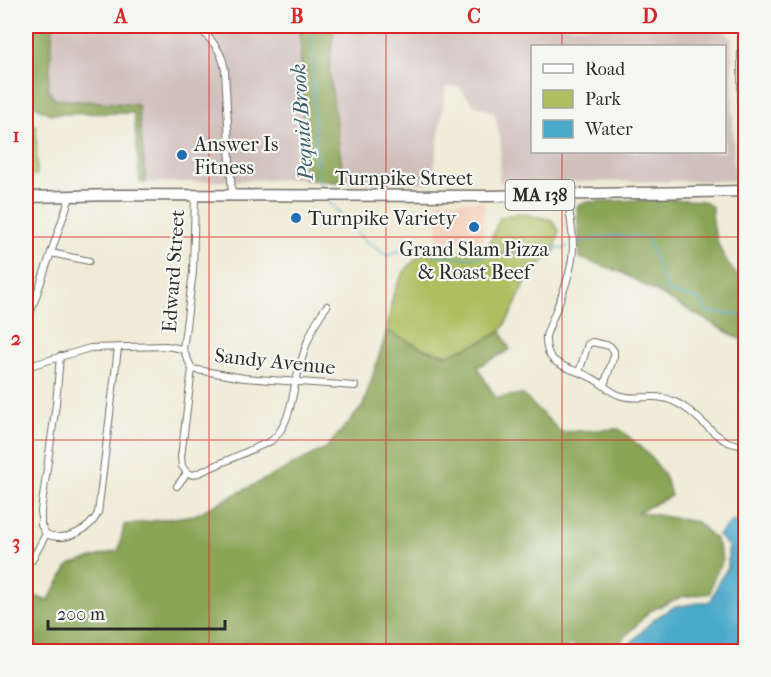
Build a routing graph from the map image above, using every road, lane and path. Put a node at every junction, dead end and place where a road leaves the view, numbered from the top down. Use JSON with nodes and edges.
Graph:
{"nodes":[{"id":1,"x":162,"y":26,"type":"edge"},
{"id":2,"x":741,"y":26,"type":"edge"},
{"id":3,"x":198,"y":27,"type":"edge"},
{"id":4,"x":744,"y":191,"type":"edge"},
{"id":5,"x":567,"y":194,"type":"junction"},
{"id":6,"x":195,"y":196,"type":"junction"},
{"id":7,"x":232,"y":196,"type":"junction"},
{"id":8,"x":26,"y":197,"type":"edge"},
{"id":9,"x":70,"y":197,"type":"junction"},
{"id":10,"x":51,"y":253,"type":"junction"},
{"id":11,"x":89,"y":261,"type":"dead end"},
{"id":12,"x":327,"y":306,"type":"dead end"},
{"id":13,"x":27,"y":316,"type":"edge"},
{"id":14,"x":118,"y":348,"type":"junction"},
{"id":15,"x":183,"y":349,"type":"junction"},
{"id":16,"x":60,"y":356,"type":"junction"},
{"id":17,"x":29,"y":366,"type":"edge"},
{"id":18,"x":192,"y":369,"type":"junction"},
{"id":19,"x":579,"y":372,"type":"junction"},
{"id":20,"x":296,"y":382,"type":"junction"},
{"id":21,"x":356,"y":386,"type":"dead end"},
{"id":22,"x":604,"y":386,"type":"junction"},
{"id":23,"x":745,"y":444,"type":"edge"},
{"id":24,"x":187,"y":473,"type":"junction"},
{"id":25,"x":177,"y":486,"type":"dead end"},
{"id":26,"x":46,"y":534,"type":"junction"},
{"id":27,"x":32,"y":560,"type":"dead end"}],
"edges":[{"from":1,"to":3,"type":"street"},
{"from":2,"to":4,"type":"street"},
{"from":3,"to":7,"type":"street"},
{"from":4,"to":5,"type":"main road","name":"Turnpike Street","number":"MA 138"},
{"from":5,"to":7,"type":"main road","name":"Turnpike Street","number":"MA 138"},
{"from":5,"to":19,"type":"street"},
{"from":6,"to":7,"type":"main road","name":"Turnpike Street","number":"MA 138"},
{"from":6,"to":9,"type":"main road","name":"Turnpike Street","number":"MA 138"},
{"from":6,"to":15,"type":"street","name":"Edward Street"},
{"from":8,"to":9,"type":"main road","name":"Turnpike Street","number":"MA 138"},
{"from":9,"to":10,"type":"street"},
{"from":10,"to":11,"type":"street"},
{"from":10,"to":13,"type":"street"},
{"from":12,"to":20,"type":"street"},
{"from":13,"to":17,"type":"street"},
{"from":14,"to":15,"type":"street"},
{"from":14,"to":16,"type":"street"},
{"from":14,"to":26,"type":"street"},
{"from":15,"to":18,"type":"street","name":"Edward Street"},
{"from":16,"to":17,"type":"street"},
{"from":16,"to":26,"type":"street"},
{"from":18,"to":20,"type":"street","name":"Sandy Avenue"},
{"from":18,"to":24,"type":"street"},
{"from":19,"to":22,"type":"street"},
{"from":19,"to":22,"type":"street"},
{"from":20,"to":21,"type":"street","name":"Sandy Avenue"},
{"from":20,"to":24,"type":"street"},
{"from":22,"to":23,"type":"street"},
{"from":24,"to":25,"type":"street"},
{"from":26,"to":27,"type":"street"}]}
